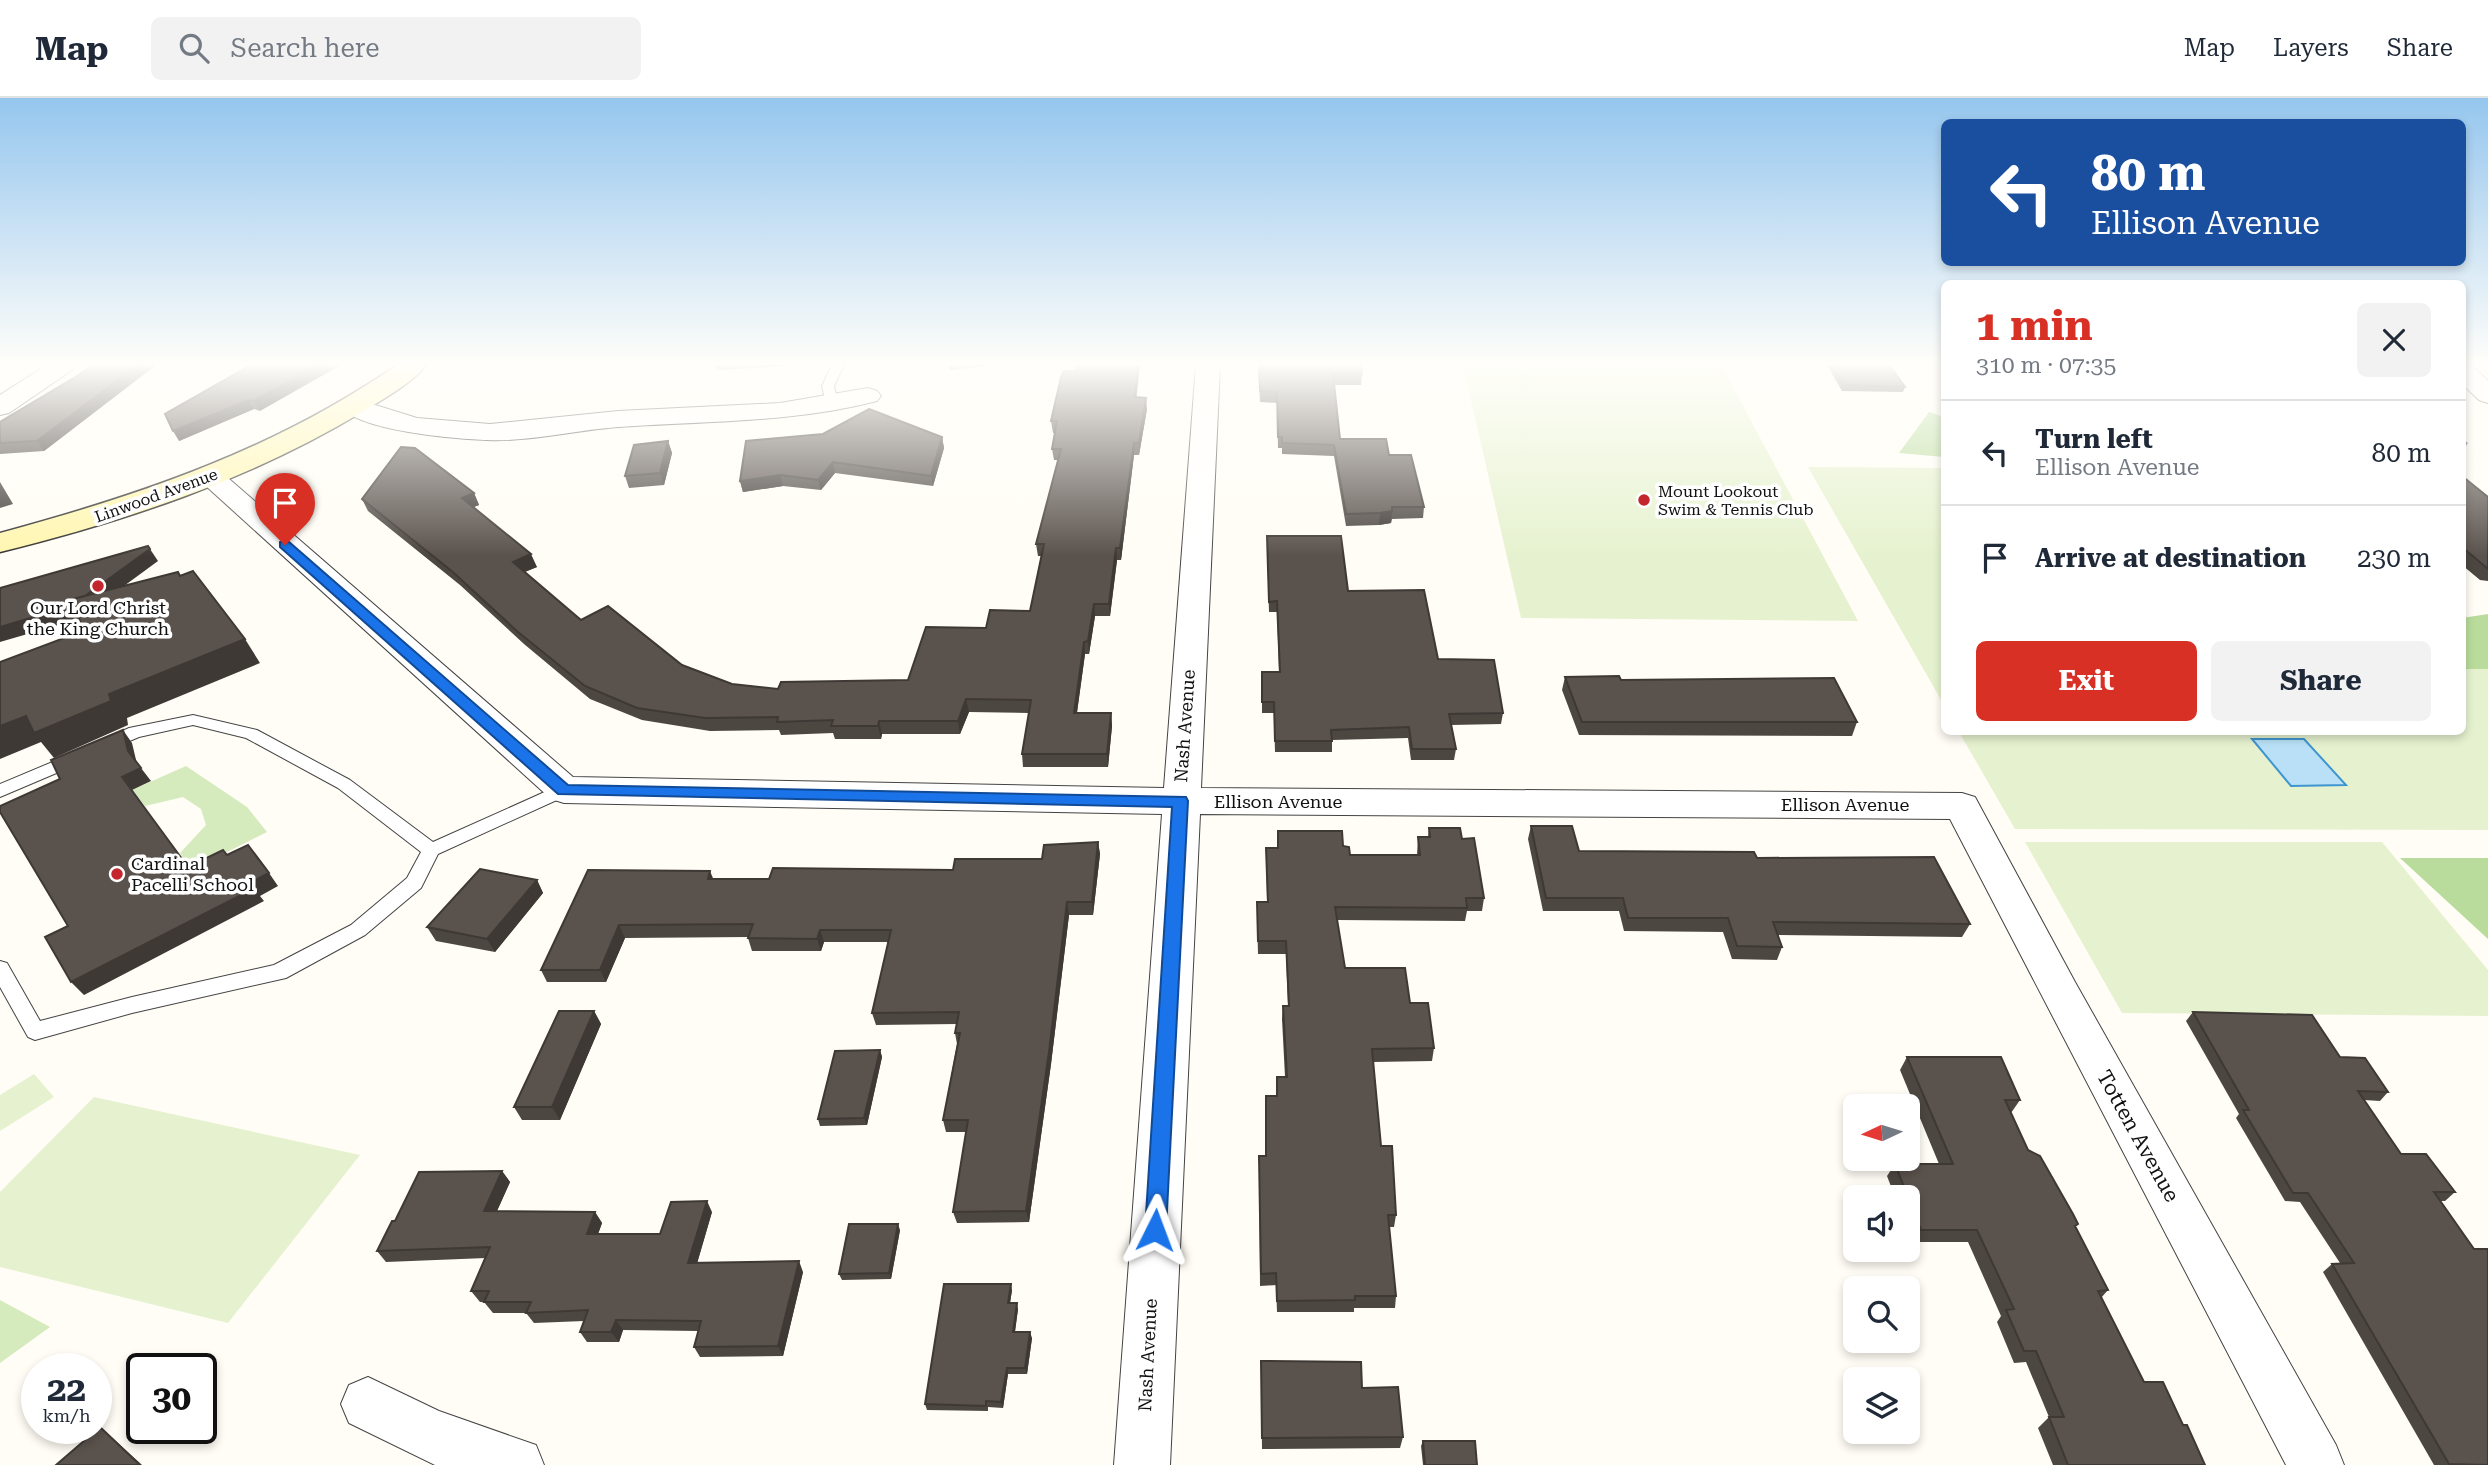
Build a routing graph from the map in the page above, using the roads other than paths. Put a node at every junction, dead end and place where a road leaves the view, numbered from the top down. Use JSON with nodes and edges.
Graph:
{"nodes":[{"id":1,"x":307,"y":429,"type":"edge"},
{"id":2,"x":451,"y":429,"type":"edge"},
{"id":3,"x":522,"y":429,"type":"edge"},
{"id":4,"x":1204,"y":429,"type":"edge"},
{"id":5,"x":210,"y":477,"type":"junction"},
{"id":6,"x":0,"y":543,"type":"edge"},
{"id":7,"x":564,"y":790,"type":"junction"},
{"id":8,"x":0,"y":791,"type":"edge"},
{"id":9,"x":1180,"y":801,"type":"junction"},
{"id":10,"x":1962,"y":806,"type":"joint"},
{"id":11,"x":431,"y":850,"type":"junction"},
{"id":12,"x":0,"y":969,"type":"edge"},
{"id":13,"x":368,"y":1404,"type":"dead end"},
{"id":14,"x":516,"y":1465,"type":"edge"},
{"id":15,"x":1142,"y":1465,"type":"edge"},
{"id":16,"x":2316,"y":1465,"type":"edge"}],
"edges":[{"from":1,"to":5,"type":"main road","name":"Linwood Avenue"},
{"from":2,"to":3,"type":"street"},
{"from":4,"to":9,"type":"street","name":"Nash Avenue"},
{"from":5,"to":6,"type":"main road","name":"Linwood Avenue"},
{"from":5,"to":7,"type":"street"},
{"from":7,"to":9,"type":"street","name":"Ellison Avenue"},
{"from":7,"to":11,"type":"lane"},
{"from":8,"to":11,"type":"lane"},
{"from":9,"to":10,"type":"street","name":"Ellison Avenue"},
{"from":9,"to":15,"type":"street","name":"Nash Avenue"},
{"from":10,"to":16,"type":"street","name":"Totten Avenue"},
{"from":11,"to":12,"type":"lane"},
{"from":13,"to":14,"type":"street"}]}
